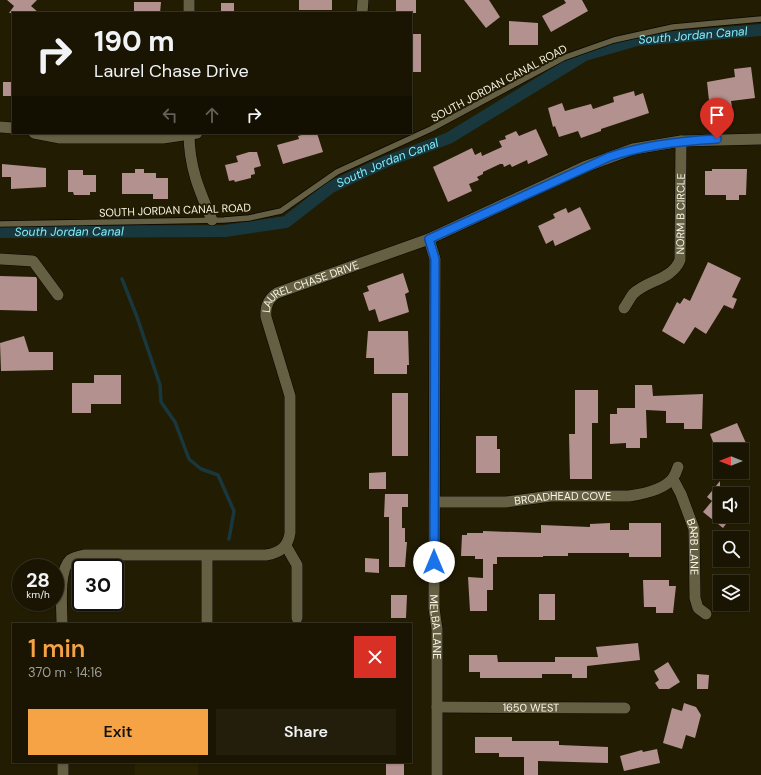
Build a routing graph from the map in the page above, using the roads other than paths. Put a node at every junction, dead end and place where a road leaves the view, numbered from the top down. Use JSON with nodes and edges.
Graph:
{"nodes":[{"id":1,"x":189,"y":0,"type":"edge"},
{"id":2,"x":362,"y":0,"type":"edge"},
{"id":3,"x":189,"y":12,"type":"edge"},
{"id":4,"x":362,"y":12,"type":"edge"},
{"id":5,"x":761,"y":19,"type":"edge"},
{"id":6,"x":0,"y":127,"type":"edge"},
{"id":7,"x":12,"y":128,"type":"edge"},
{"id":8,"x":39,"y":134,"type":"edge"},
{"id":9,"x":191,"y":134,"type":"edge"},
{"id":10,"x":761,"y":139,"type":"edge"},
{"id":11,"x":681,"y":141,"type":"junction"},
{"id":12,"x":212,"y":220,"type":"junction"},
{"id":13,"x":0,"y":224,"type":"edge"},
{"id":14,"x":429,"y":239,"type":"junction"},
{"id":15,"x":0,"y":259,"type":"edge"},
{"id":16,"x":58,"y":295,"type":"dead end"},
{"id":17,"x":624,"y":308,"type":"dead end"},
{"id":18,"x":678,"y":467,"type":"dead end"},
{"id":19,"x":673,"y":479,"type":"junction"},
{"id":20,"x":435,"y":502,"type":"junction"},
{"id":21,"x":286,"y":546,"type":"junction"},
{"id":22,"x":207,"y":556,"type":"junction"},
{"id":23,"x":706,"y":614,"type":"dead end"},
{"id":24,"x":297,"y":618,"type":"dead end"},
{"id":25,"x":62,"y":623,"type":"edge"},
{"id":26,"x":207,"y":623,"type":"edge"},
{"id":27,"x":437,"y":707,"type":"junction"},
{"id":28,"x":625,"y":708,"type":"dead end"},
{"id":29,"x":63,"y":763,"type":"edge"},
{"id":30,"x":63,"y":775,"type":"edge"},
{"id":31,"x":436,"y":775,"type":"edge"}],
"edges":[{"from":1,"to":3,"type":"street"},
{"from":2,"to":4,"type":"street"},
{"from":5,"to":12,"type":"lane","name":"SOUTH JORDAN CANAL ROAD"},
{"from":6,"to":7,"type":"street"},
{"from":8,"to":9,"type":"street"},
{"from":9,"to":12,"type":"street"},
{"from":10,"to":11,"type":"street","name":"LAUREL CHASE DRIVE"},
{"from":11,"to":14,"type":"street","name":"LAUREL CHASE DRIVE"},
{"from":11,"to":17,"type":"street","name":"NORM B CIRCLE"},
{"from":12,"to":13,"type":"lane","name":"SOUTH JORDAN CANAL ROAD"},
{"from":14,"to":20,"type":"street","name":"MELBA LANE"},
{"from":14,"to":21,"type":"street","name":"LAUREL CHASE DRIVE"},
{"from":15,"to":16,"type":"street"},
{"from":18,"to":19,"type":"street"},
{"from":19,"to":20,"type":"street","name":"BROADHEAD COVE"},
{"from":19,"to":23,"type":"street","name":"BARB LANE"},
{"from":20,"to":27,"type":"street","name":"MELBA LANE"},
{"from":21,"to":22,"type":"street"},
{"from":21,"to":24,"type":"street"},
{"from":22,"to":25,"type":"street"},
{"from":22,"to":26,"type":"street"},
{"from":27,"to":28,"type":"street","name":"1650 WEST"},
{"from":27,"to":31,"type":"street","name":"MELBA LANE"},
{"from":29,"to":30,"type":"street"}]}
